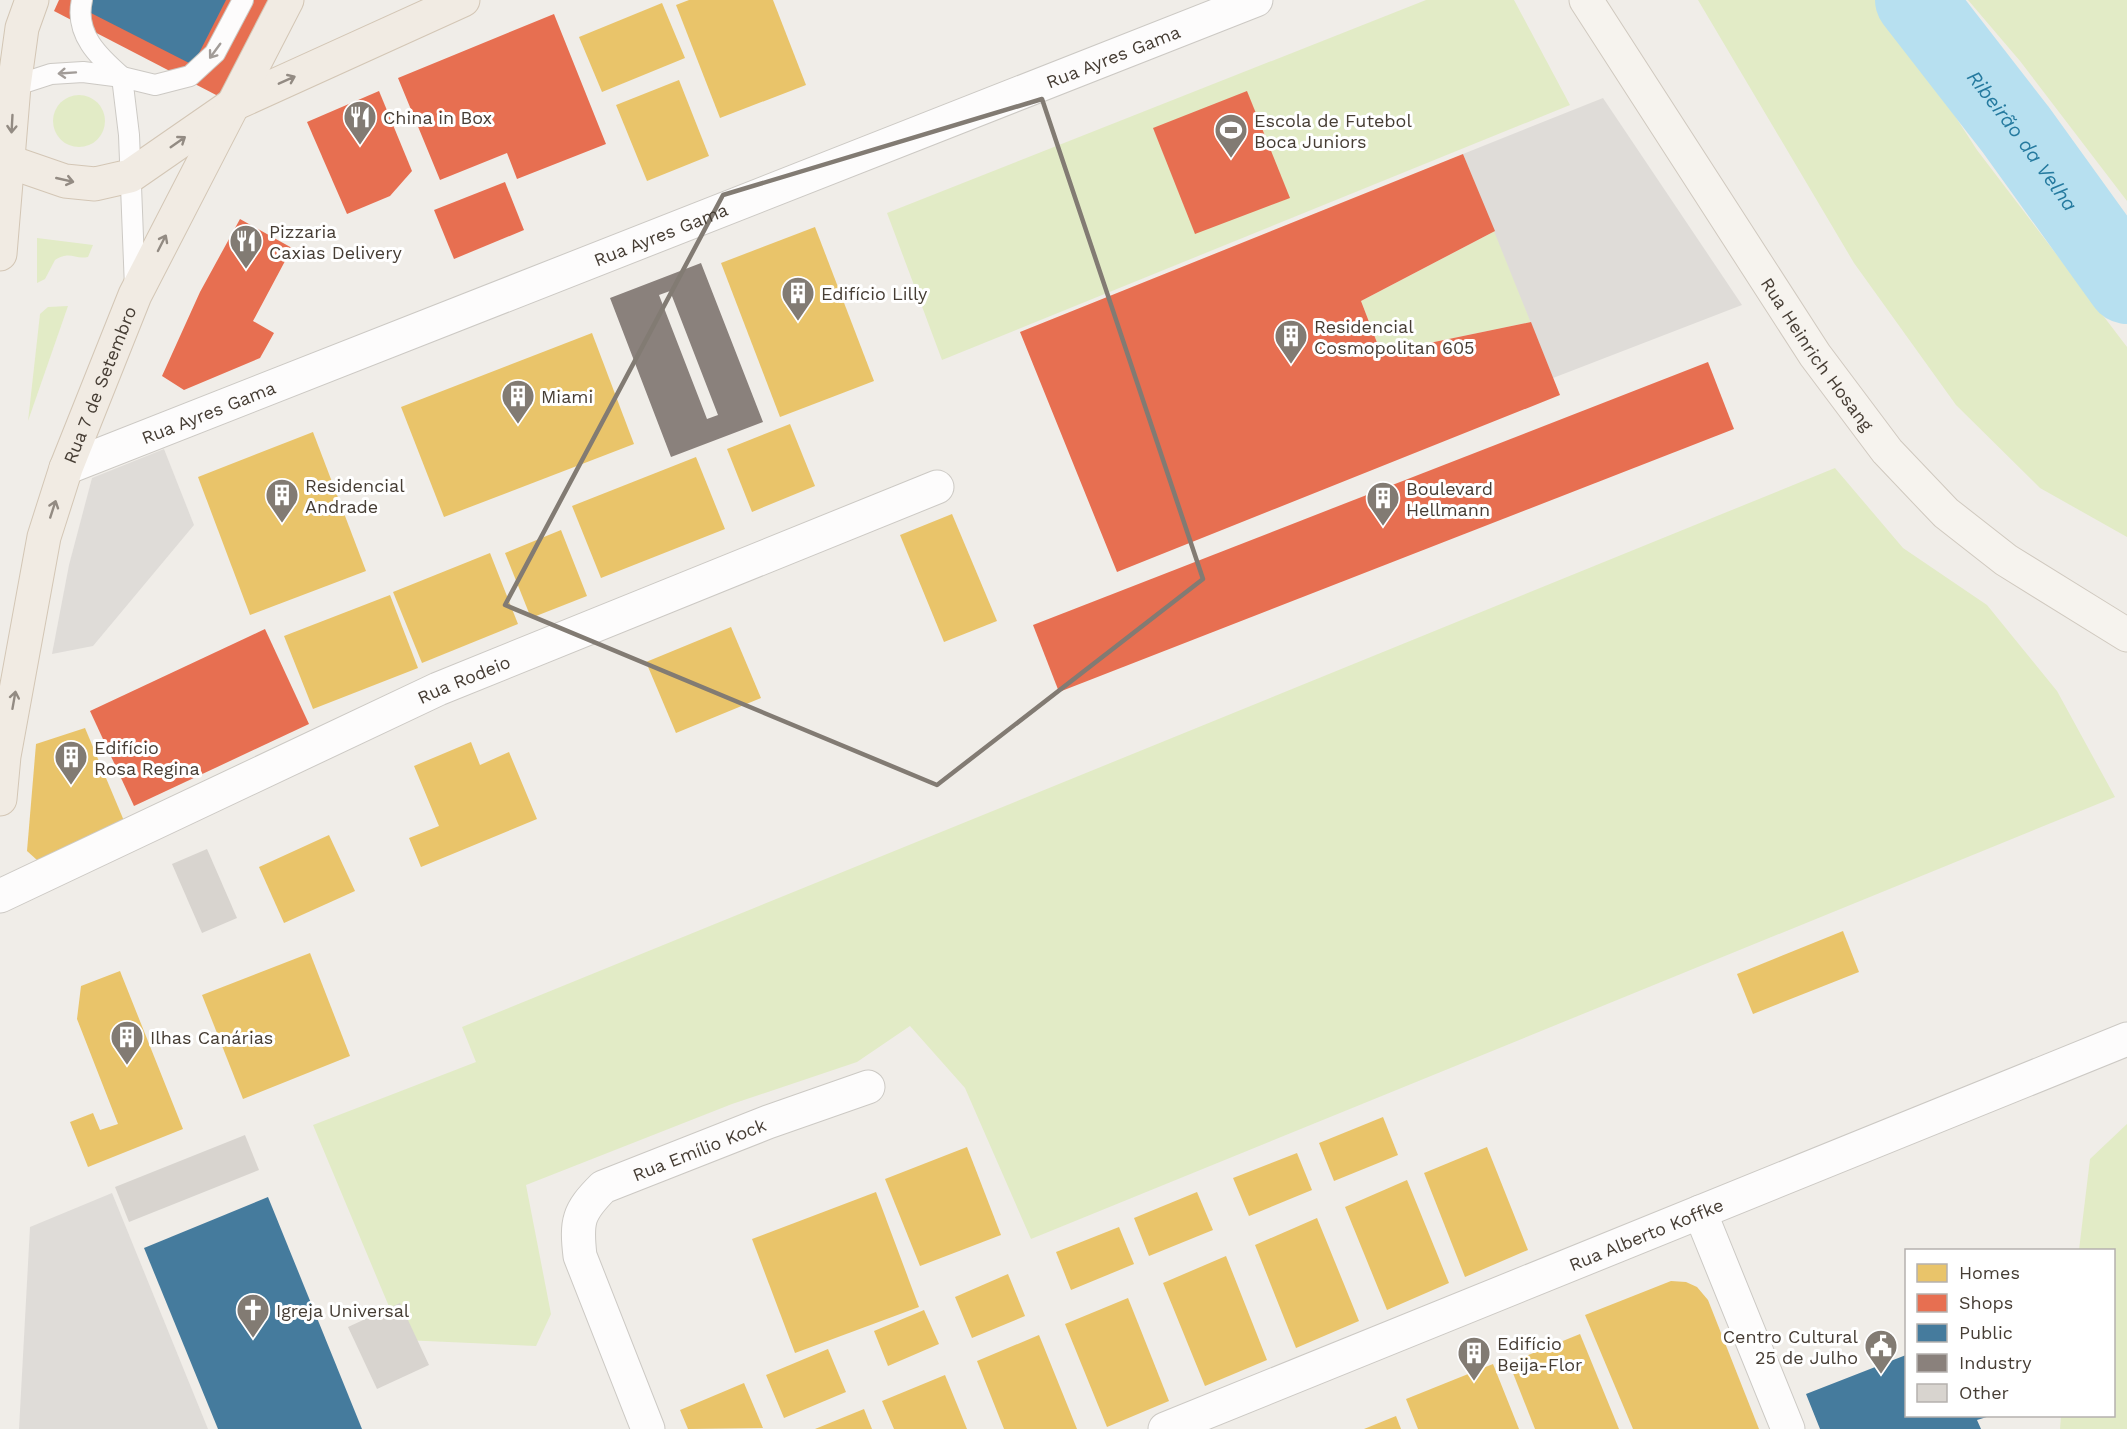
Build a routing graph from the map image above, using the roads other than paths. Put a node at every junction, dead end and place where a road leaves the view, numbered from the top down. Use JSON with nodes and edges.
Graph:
{"nodes":[{"id":1,"x":32,"y":0,"type":"edge"},
{"id":2,"x":82,"y":0,"type":"edge"},
{"id":3,"x":243,"y":0,"type":"edge"},
{"id":4,"x":287,"y":0,"type":"edge"},
{"id":5,"x":463,"y":0,"type":"edge"},
{"id":6,"x":1256,"y":0,"type":"edge"},
{"id":7,"x":1586,"y":0,"type":"edge"},
{"id":8,"x":122,"y":77,"type":"junction"},
{"id":9,"x":14,"y":86,"type":"junction"},
{"id":10,"x":234,"y":104,"type":"junction"},
{"id":11,"x":5,"y":158,"type":"edge"},
{"id":12,"x":130,"y":176,"type":"junction"},
{"id":13,"x":0,"y":254,"type":"edge"},
{"id":14,"x":135,"y":295,"type":"junction"},
{"id":15,"x":66,"y":468,"type":"junction"},
{"id":16,"x":937,"y":487,"type":"dead end"},
{"id":17,"x":2127,"y":635,"type":"edge"},
{"id":18,"x":0,"y":799,"type":"edge"},
{"id":19,"x":0,"y":896,"type":"edge"},
{"id":20,"x":2127,"y":1039,"type":"edge"},
{"id":21,"x":868,"y":1087,"type":"dead end"},
{"id":22,"x":1700,"y":1212,"type":"junction"},
{"id":23,"x":648,"y":1429,"type":"edge"},
{"id":24,"x":1165,"y":1429,"type":"edge"},
{"id":25,"x":1788,"y":1429,"type":"edge"}],
"edges":[{"from":1,"to":9,"type":"main road"},
{"from":2,"to":8,"type":"lane"},
{"from":3,"to":8,"type":"lane","one_way":true},
{"from":4,"to":10,"type":"main road","name":"Rua 7 de Setembro"},
{"from":10,"to":5,"type":"main road","one_way":true},
{"from":6,"to":15,"type":"street","name":"Rua Ayres Gama"},
{"from":7,"to":17,"type":"main road","name":"Rua Heinrich Hosang"},
{"from":8,"to":9,"type":"lane","one_way":true},
{"from":8,"to":12,"type":"lane"},
{"from":9,"to":11,"type":"main road","one_way":true},
{"from":12,"to":10,"type":"main road","one_way":true},
{"from":14,"to":10,"type":"main road","name":"Rua 7 de Setembro","one_way":true},
{"from":11,"to":12,"type":"main road","one_way":true},
{"from":11,"to":13,"type":"main road"},
{"from":12,"to":14,"type":"lane"},
{"from":14,"to":15,"type":"main road","name":"Rua 7 de Setembro"},
{"from":18,"to":15,"type":"main road","name":"Rua 7 de Setembro","one_way":true},
{"from":16,"to":19,"type":"street","name":"Rua Rodeio"},
{"from":20,"to":22,"type":"street","name":"Rua Alberto Koffke"},
{"from":21,"to":23,"type":"street","name":"Rua Emílio Kock"},
{"from":22,"to":24,"type":"street","name":"Rua Alberto Koffke"},
{"from":22,"to":25,"type":"street"}]}
